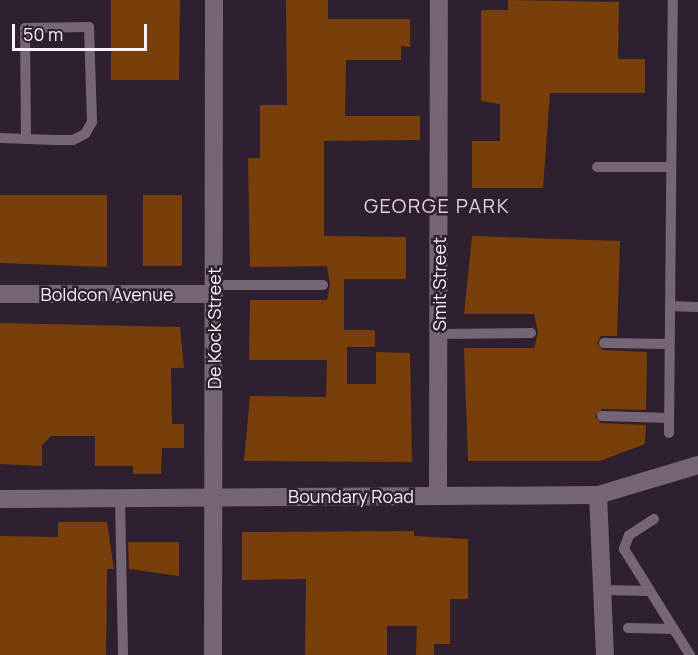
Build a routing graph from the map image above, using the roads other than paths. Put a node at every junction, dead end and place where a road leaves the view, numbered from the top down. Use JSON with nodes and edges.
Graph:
{"nodes":[{"id":1,"x":214,"y":0,"type":"edge"},
{"id":2,"x":439,"y":0,"type":"edge"},
{"id":3,"x":673,"y":0,"type":"edge"},
{"id":4,"x":0,"y":138,"type":"edge"},
{"id":5,"x":26,"y":139,"type":"junction"},
{"id":6,"x":597,"y":167,"type":"dead end"},
{"id":7,"x":671,"y":167,"type":"junction"},
{"id":8,"x":322,"y":285,"type":"dead end"},
{"id":9,"x":214,"y":289,"type":"junction"},
{"id":10,"x":0,"y":294,"type":"edge"},
{"id":11,"x":670,"y":306,"type":"junction"},
{"id":12,"x":698,"y":308,"type":"edge"},
{"id":13,"x":531,"y":333,"type":"dead end"},
{"id":14,"x":438,"y":334,"type":"junction"},
{"id":15,"x":604,"y":343,"type":"dead end"},
{"id":16,"x":669,"y":344,"type":"junction"},
{"id":17,"x":602,"y":416,"type":"dead end"},
{"id":18,"x":669,"y":418,"type":"junction"},
{"id":19,"x":669,"y":432,"type":"dead end"},
{"id":20,"x":698,"y":465,"type":"edge"},
{"id":21,"x":213,"y":495,"type":"junction"},
{"id":22,"x":598,"y":495,"type":"junction"},
{"id":23,"x":438,"y":496,"type":"junction"},
{"id":24,"x":120,"y":497,"type":"junction"},
{"id":25,"x":0,"y":499,"type":"edge"},
{"id":26,"x":654,"y":519,"type":"dead end"},
{"id":27,"x":602,"y":590,"type":"junction"},
{"id":28,"x":650,"y":591,"type":"junction"},
{"id":29,"x":628,"y":628,"type":"dead end"},
{"id":30,"x":674,"y":629,"type":"junction"},
{"id":31,"x":123,"y":655,"type":"edge"},
{"id":32,"x":213,"y":655,"type":"edge"},
{"id":33,"x":605,"y":655,"type":"edge"},
{"id":34,"x":690,"y":655,"type":"edge"}],
"edges":[{"from":1,"to":9,"type":"street","name":"De Kock Street"},
{"from":2,"to":14,"type":"street","name":"Smit Street"},
{"from":3,"to":7,"type":"lane"},
{"from":4,"to":5,"type":"lane"},
{"from":5,"to":5,"type":"lane"},
{"from":6,"to":7,"type":"lane"},
{"from":7,"to":11,"type":"lane"},
{"from":8,"to":9,"type":"lane"},
{"from":9,"to":10,"type":"street","name":"Boldcon Avenue"},
{"from":9,"to":21,"type":"street","name":"De Kock Street"},
{"from":11,"to":12,"type":"lane"},
{"from":11,"to":16,"type":"lane"},
{"from":13,"to":14,"type":"lane"},
{"from":14,"to":23,"type":"street","name":"Smit Street"},
{"from":15,"to":16,"type":"lane"},
{"from":16,"to":18,"type":"lane"},
{"from":17,"to":18,"type":"lane"},
{"from":18,"to":19,"type":"lane"},
{"from":20,"to":22,"type":"street","name":"Boundary Road"},
{"from":21,"to":23,"type":"street","name":"Boundary Road"},
{"from":21,"to":24,"type":"street","name":"Boundary Road"},
{"from":21,"to":32,"type":"street","name":"De Kock Street"},
{"from":22,"to":23,"type":"street","name":"Boundary Road"},
{"from":22,"to":27,"type":"street"},
{"from":24,"to":25,"type":"street","name":"Boundary Road"},
{"from":24,"to":31,"type":"lane"},
{"from":26,"to":28,"type":"lane"},
{"from":27,"to":28,"type":"lane"},
{"from":27,"to":33,"type":"street"},
{"from":28,"to":30,"type":"lane"},
{"from":29,"to":30,"type":"lane"},
{"from":30,"to":34,"type":"lane"}]}
